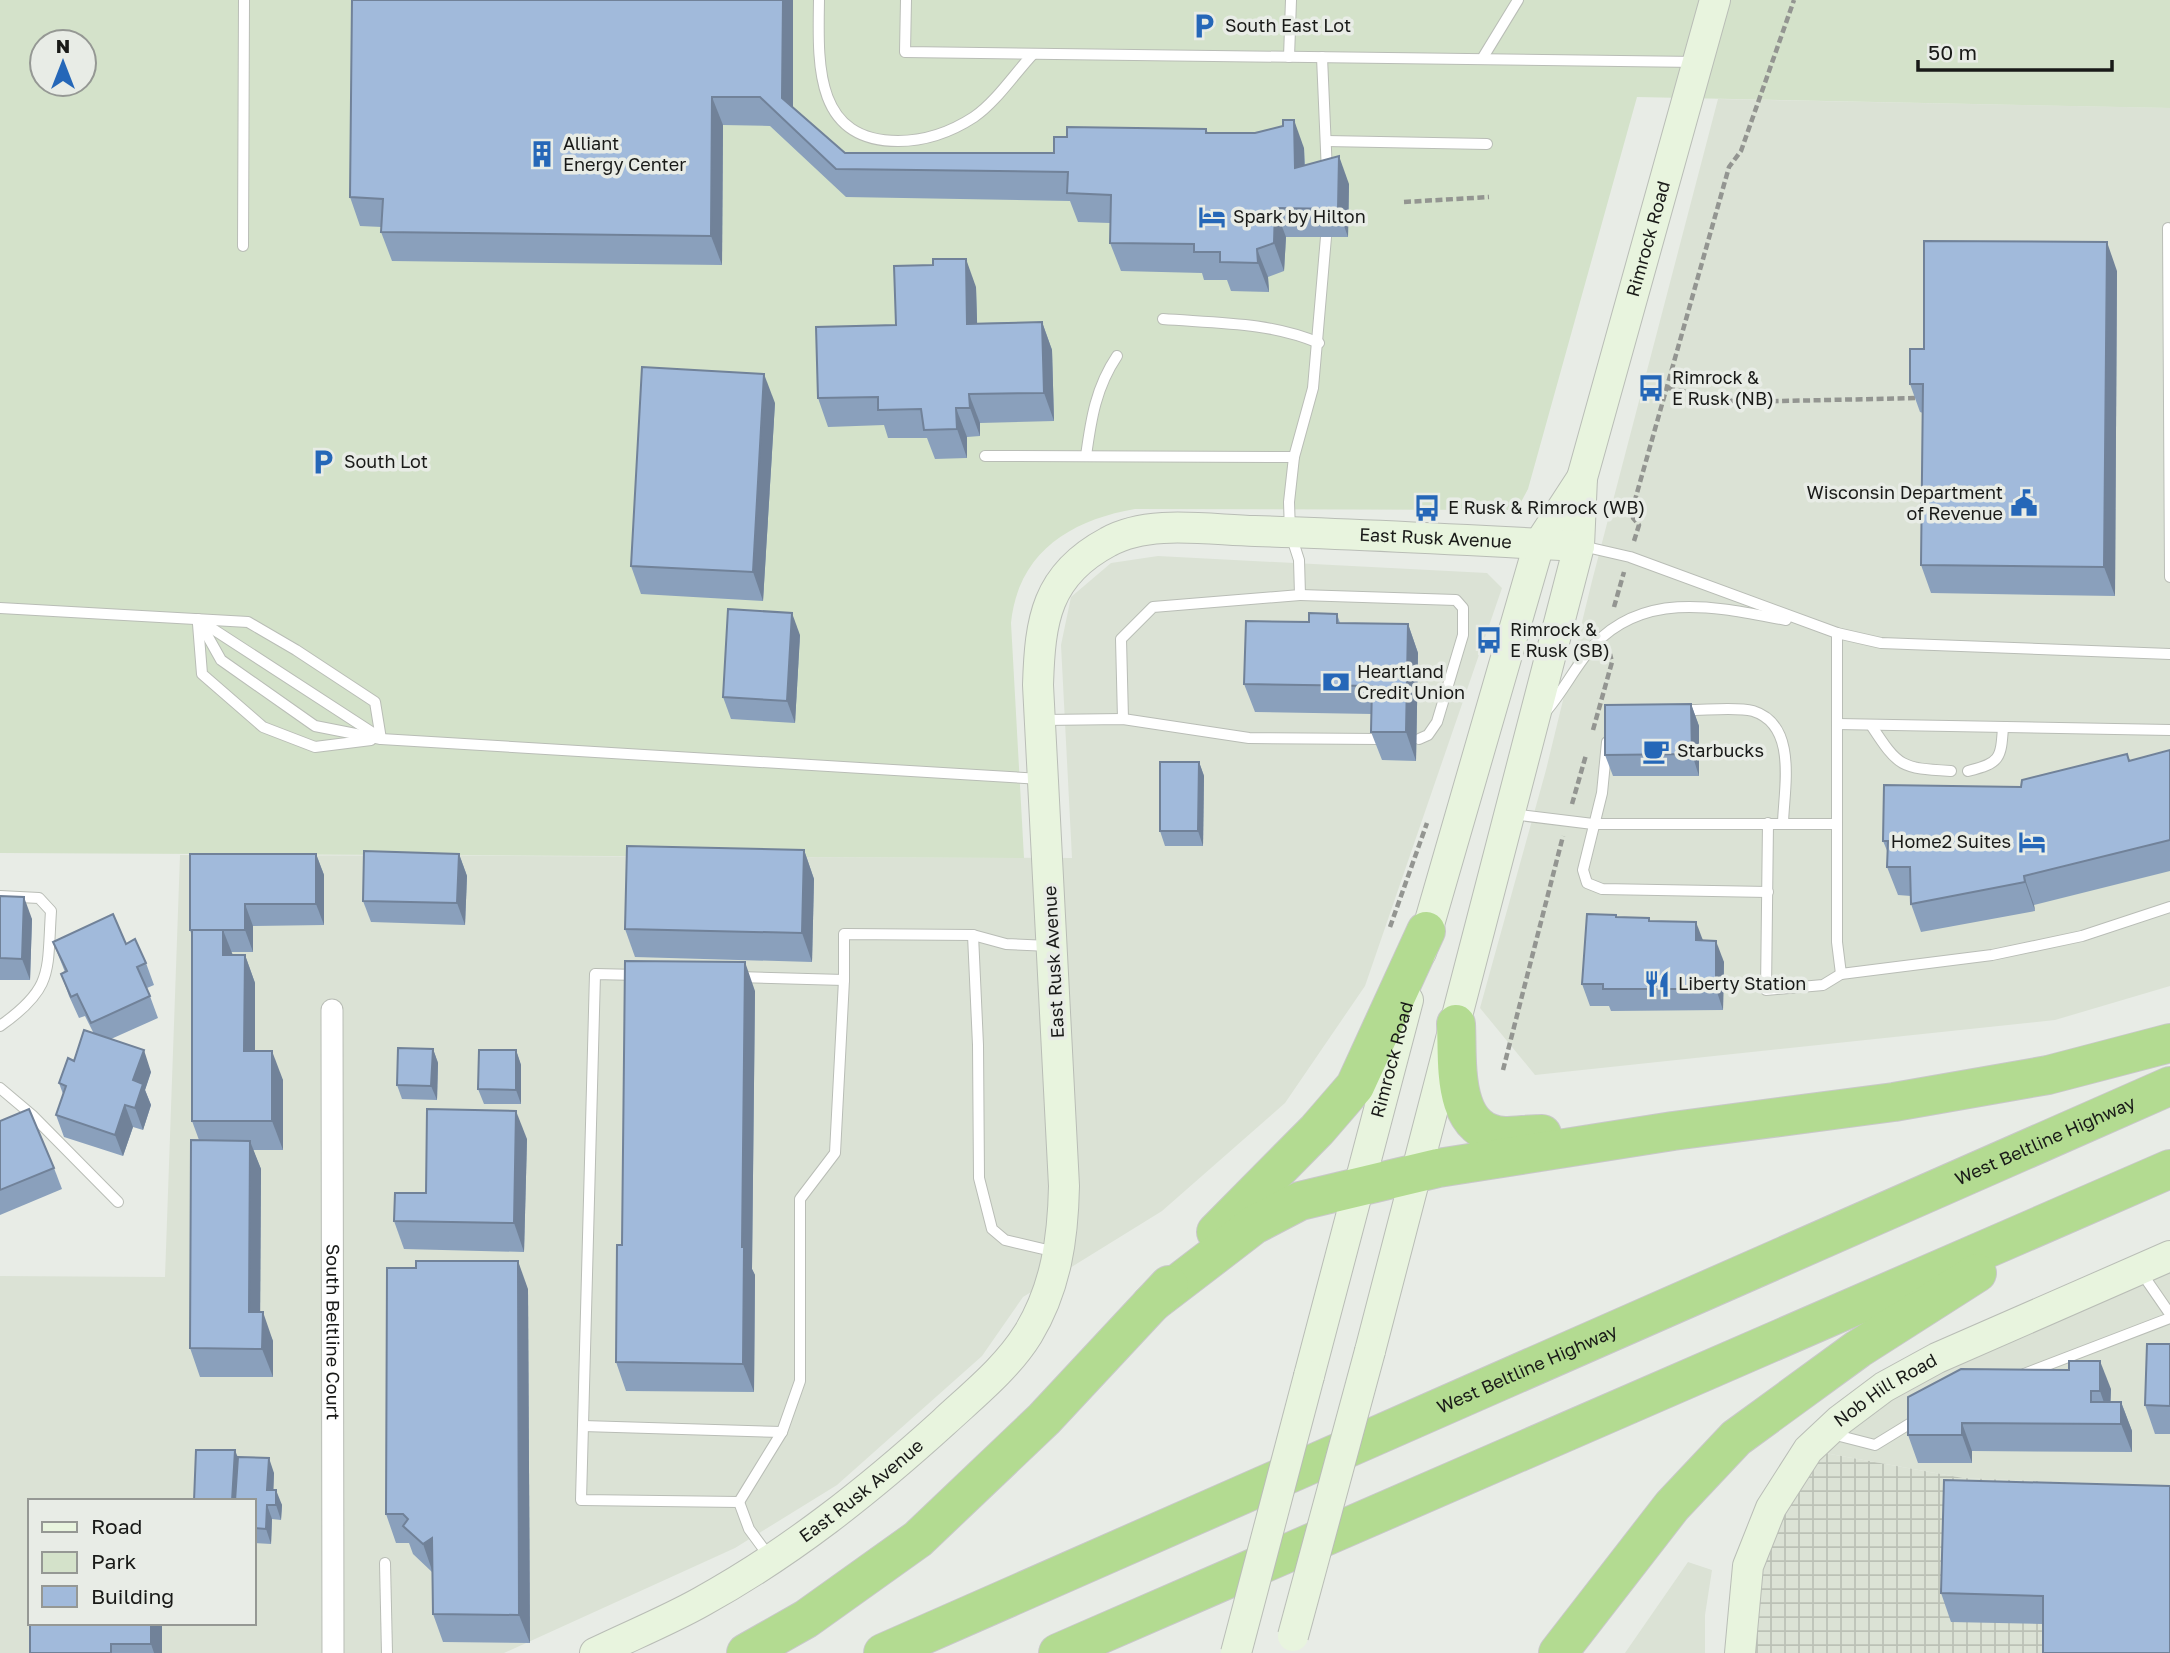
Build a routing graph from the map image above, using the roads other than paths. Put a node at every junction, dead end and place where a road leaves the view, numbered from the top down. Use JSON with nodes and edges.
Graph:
{"nodes":[{"id":1,"x":244,"y":0,"type":"edge"},
{"id":2,"x":819,"y":0,"type":"edge"},
{"id":3,"x":906,"y":0,"type":"edge"},
{"id":4,"x":1291,"y":0,"type":"edge"},
{"id":5,"x":1518,"y":0,"type":"edge"},
{"id":6,"x":1715,"y":0,"type":"edge"},
{"id":7,"x":1033,"y":54,"type":"junction"},
{"id":8,"x":1290,"y":57,"type":"junction"},
{"id":9,"x":1322,"y":57,"type":"junction"},
{"id":10,"x":1482,"y":59,"type":"junction"},
{"id":11,"x":1698,"y":62,"type":"junction"},
{"id":12,"x":1326,"y":141,"type":"junction"},
{"id":13,"x":1487,"y":144,"type":"dead end"},
{"id":14,"x":1328,"y":190,"type":"edge"},
{"id":15,"x":2168,"y":228,"type":"dead end"},
{"id":16,"x":1326,"y":237,"type":"dead end"},
{"id":17,"x":243,"y":246,"type":"dead end"},
{"id":18,"x":1163,"y":319,"type":"dead end"},
{"id":19,"x":1319,"y":343,"type":"junction"},
{"id":20,"x":1117,"y":356,"type":"dead end"},
{"id":21,"x":985,"y":456,"type":"dead end"},
{"id":22,"x":1086,"y":456,"type":"junction"},
{"id":23,"x":1294,"y":457,"type":"junction"},
{"id":24,"x":1582,"y":478,"type":"junction"},
{"id":25,"x":1290,"y":532,"type":"junction"},
{"id":26,"x":1539,"y":544,"type":"junction"},
{"id":27,"x":1579,"y":546,"type":"junction"},
{"id":28,"x":2170,"y":577,"type":"edge"},
{"id":29,"x":1300,"y":595,"type":"junction"},
{"id":30,"x":0,"y":608,"type":"edge"},
{"id":31,"x":198,"y":620,"type":"junction"},
{"id":32,"x":1816,"y":625,"type":"junction"},
{"id":33,"x":1837,"y":633,"type":"junction"},
{"id":34,"x":2170,"y":654,"type":"edge"},
{"id":35,"x":1672,"y":710,"type":"edge"},
{"id":36,"x":1123,"y":719,"type":"junction"},
{"id":37,"x":1040,"y":720,"type":"junction"},
{"id":38,"x":1837,"y":724,"type":"junction"},
{"id":39,"x":1532,"y":725,"type":"junction"},
{"id":40,"x":1871,"y":725,"type":"junction"},
{"id":41,"x":2003,"y":727,"type":"junction"},
{"id":42,"x":1610,"y":730,"type":"edge"},
{"id":43,"x":2170,"y":730,"type":"edge"},
{"id":44,"x":1379,"y":738,"type":"edge"},
{"id":45,"x":381,"y":739,"type":"junction"},
{"id":46,"x":1419,"y":739,"type":"dead end"},
{"id":47,"x":1951,"y":771,"type":"dead end"},
{"id":48,"x":1968,"y":771,"type":"dead end"},
{"id":49,"x":1043,"y":779,"type":"junction"},
{"id":50,"x":1508,"y":813,"type":"junction"},
{"id":51,"x":1593,"y":824,"type":"junction"},
{"id":52,"x":1768,"y":824,"type":"junction"},
{"id":53,"x":1783,"y":824,"type":"junction"},
{"id":54,"x":1837,"y":824,"type":"junction"},
{"id":55,"x":1768,"y":892,"type":"junction"},
{"id":56,"x":0,"y":896,"type":"edge"},
{"id":57,"x":2170,"y":907,"type":"edge"},
{"id":58,"x":1426,"y":931,"type":"junction"},
{"id":59,"x":973,"y":935,"type":"junction"},
{"id":60,"x":1053,"y":946,"type":"junction"},
{"id":61,"x":1841,"y":974,"type":"junction"},
{"id":62,"x":650,"y":976,"type":"edge"},
{"id":63,"x":719,"y":977,"type":"edge"},
{"id":64,"x":844,"y":980,"type":"junction"},
{"id":65,"x":332,"y":1010,"type":"dead end"},
{"id":66,"x":1455,"y":1024,"type":"junction"},
{"id":67,"x":0,"y":1026,"type":"edge"},
{"id":68,"x":2170,"y":1043,"type":"edge"},
{"id":69,"x":2170,"y":1086,"type":"edge"},
{"id":70,"x":0,"y":1088,"type":"edge"},
{"id":71,"x":1674,"y":1130,"type":"junction"},
{"id":72,"x":2170,"y":1169,"type":"edge"},
{"id":73,"x":1415,"y":1173,"type":"junction"},
{"id":74,"x":1360,"y":1186,"type":"junction"},
{"id":75,"x":118,"y":1202,"type":"dead end"},
{"id":76,"x":2076,"y":1210,"type":"junction"},
{"id":77,"x":1059,"y":1252,"type":"junction"},
{"id":78,"x":2170,"y":1256,"type":"edge"},
{"id":79,"x":2140,"y":1269,"type":"junction"},
{"id":80,"x":1151,"y":1304,"type":"junction"},
{"id":81,"x":2170,"y":1316,"type":"edge"},
{"id":82,"x":2006,"y":1380,"type":"edge"},
{"id":83,"x":1927,"y":1413,"type":"edge"},
{"id":84,"x":583,"y":1426,"type":"junction"},
{"id":85,"x":782,"y":1432,"type":"junction"},
{"id":86,"x":1826,"y":1432,"type":"junction"},
{"id":87,"x":739,"y":1502,"type":"junction"},
{"id":88,"x":771,"y":1560,"type":"junction"},
{"id":89,"x":386,"y":1563,"type":"dead end"},
{"id":90,"x":1291,"y":1644,"type":"edge"},
{"id":91,"x":333,"y":1653,"type":"edge"},
{"id":92,"x":387,"y":1653,"type":"edge"},
{"id":93,"x":595,"y":1653,"type":"edge"},
{"id":94,"x":746,"y":1653,"type":"edge"},
{"id":95,"x":883,"y":1653,"type":"edge"},
{"id":96,"x":1058,"y":1653,"type":"edge"},
{"id":97,"x":1236,"y":1653,"type":"edge"},
{"id":98,"x":1558,"y":1653,"type":"edge"},
{"id":99,"x":1740,"y":1653,"type":"edge"}],
"edges":[{"from":1,"to":17,"type":"lane"},
{"from":2,"to":7,"type":"lane"},
{"from":3,"to":7,"type":"lane"},
{"from":4,"to":8,"type":"lane"},
{"from":5,"to":10,"type":"lane"},
{"from":6,"to":11,"type":"main road","name":"Rimrock Road"},
{"from":7,"to":8,"type":"lane"},
{"from":8,"to":9,"type":"lane"},
{"from":9,"to":10,"type":"lane"},
{"from":9,"to":12,"type":"lane"},
{"from":10,"to":11,"type":"lane"},
{"from":11,"to":24,"type":"main road","name":"Rimrock Road"},
{"from":12,"to":13,"type":"lane"},
{"from":12,"to":14,"type":"lane"},
{"from":15,"to":28,"type":"lane"},
{"from":16,"to":19,"type":"lane"},
{"from":18,"to":19,"type":"lane"},
{"from":19,"to":23,"type":"lane"},
{"from":20,"to":22,"type":"lane"},
{"from":21,"to":22,"type":"lane"},
{"from":22,"to":23,"type":"lane"},
{"from":23,"to":25,"type":"lane"},
{"from":24,"to":26,"type":"main road","name":"Rimrock Road"},
{"from":24,"to":27,"type":"main road","name":"Rimrock Road"},
{"from":25,"to":26,"type":"main road","name":"East Rusk Avenue"},
{"from":25,"to":29,"type":"lane"},
{"from":25,"to":37,"type":"main road","name":"East Rusk Avenue"},
{"from":26,"to":27,"type":"main road","name":"East Rusk Avenue"},
{"from":26,"to":58,"type":"main road","name":"Rimrock Road"},
{"from":27,"to":32,"type":"lane"},
{"from":27,"to":39,"type":"main road","name":"Rimrock Road"},
{"from":29,"to":36,"type":"lane"},
{"from":29,"to":46,"type":"lane"},
{"from":30,"to":31,"type":"lane"},
{"from":31,"to":45,"type":"lane"},
{"from":31,"to":45,"type":"lane"},
{"from":31,"to":45,"type":"lane"},
{"from":31,"to":45,"type":"lane"},
{"from":32,"to":33,"type":"lane"},
{"from":32,"to":39,"type":"lane"},
{"from":33,"to":34,"type":"lane"},
{"from":33,"to":38,"type":"lane"},
{"from":35,"to":53,"type":"lane"},
{"from":36,"to":37,"type":"lane"},
{"from":36,"to":44,"type":"lane"},
{"from":37,"to":49,"type":"main road","name":"East Rusk Avenue"},
{"from":38,"to":40,"type":"lane"},
{"from":38,"to":54,"type":"lane"},
{"from":39,"to":50,"type":"main road","name":"Rimrock Road"},
{"from":40,"to":41,"type":"lane"},
{"from":40,"to":47,"type":"lane"},
{"from":41,"to":43,"type":"lane"},
{"from":41,"to":48,"type":"lane"},
{"from":42,"to":51,"type":"lane"},
{"from":45,"to":49,"type":"lane"},
{"from":49,"to":60,"type":"main road","name":"East Rusk Avenue"},
{"from":50,"to":51,"type":"lane"},
{"from":50,"to":66,"type":"main road","name":"Rimrock Road"},
{"from":51,"to":52,"type":"lane"},
{"from":51,"to":55,"type":"lane"},
{"from":52,"to":53,"type":"lane"},
{"from":52,"to":55,"type":"lane"},
{"from":53,"to":54,"type":"lane"},
{"from":54,"to":61,"type":"lane"},
{"from":55,"to":61,"type":"lane"},
{"from":56,"to":67,"type":"lane"},
{"from":57,"to":61,"type":"lane"},
{"from":58,"to":74,"type":"main road","name":"Rimrock Road"},
{"from":58,"to":80,"type":"highway"},
{"from":59,"to":60,"type":"lane"},
{"from":59,"to":64,"type":"lane"},
{"from":59,"to":77,"type":"lane"},
{"from":60,"to":77,"type":"main road","name":"East Rusk Avenue"},
{"from":62,"to":84,"type":"lane"},
{"from":63,"to":64,"type":"lane"},
{"from":64,"to":85,"type":"lane"},
{"from":65,"to":91,"type":"street","name":"South Beltline Court"},
{"from":66,"to":71,"type":"highway"},
{"from":66,"to":73,"type":"main road","name":"Rimrock Road"},
{"from":68,"to":71,"type":"highway"},
{"from":69,"to":95,"type":"highway","name":"West Beltline Highway"},
{"from":70,"to":75,"type":"lane"},
{"from":71,"to":73,"type":"highway"},
{"from":72,"to":76,"type":"highway"},
{"from":73,"to":74,"type":"highway"},
{"from":73,"to":90,"type":"main road","name":"Rimrock Road","bridge":true},
{"from":74,"to":80,"type":"highway"},
{"from":74,"to":97,"type":"main road","name":"Rimrock Road","bridge":true},
{"from":76,"to":96,"type":"highway"},
{"from":76,"to":98,"type":"highway"},
{"from":77,"to":88,"type":"main road","name":"East Rusk Avenue"},
{"from":78,"to":79,"type":"main road","name":"Nob Hill Road"},
{"from":79,"to":81,"type":"lane"},
{"from":79,"to":86,"type":"main road","name":"Nob Hill Road"},
{"from":80,"to":94,"type":"highway"},
{"from":81,"to":82,"type":"lane"},
{"from":83,"to":86,"type":"lane"},
{"from":84,"to":85,"type":"lane"},
{"from":84,"to":87,"type":"lane"},
{"from":85,"to":87,"type":"lane"},
{"from":86,"to":99,"type":"main road","name":"Nob Hill Road"},
{"from":87,"to":88,"type":"lane"},
{"from":88,"to":93,"type":"main road","name":"East Rusk Avenue"},
{"from":89,"to":92,"type":"lane"}]}
